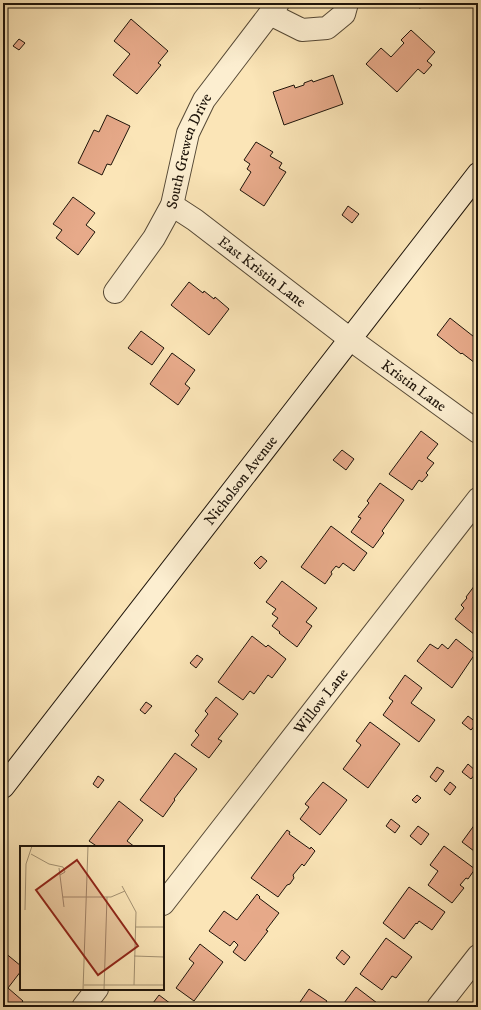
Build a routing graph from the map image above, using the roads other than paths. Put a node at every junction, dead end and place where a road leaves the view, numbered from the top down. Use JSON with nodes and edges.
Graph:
{"nodes":[{"id":1,"x":347,"y":3,"type":"edge"},
{"id":2,"x":274,"y":9,"type":"edge"},
{"id":3,"x":478,"y":174,"type":"edge"},
{"id":4,"x":172,"y":205,"type":"junction"},
{"id":5,"x":115,"y":292,"type":"dead end"},
{"id":6,"x":350,"y":339,"type":"junction"},
{"id":7,"x":478,"y":432,"type":"edge"},
{"id":8,"x":478,"y":499,"type":"edge"},
{"id":9,"x":3,"y":787,"type":"edge"},
{"id":10,"x":164,"y":903,"type":"edge"},
{"id":11,"x":478,"y":956,"type":"edge"},
{"id":12,"x":96,"y":990,"type":"edge"},
{"id":13,"x":83,"y":1007,"type":"edge"},
{"id":14,"x":438,"y":1007,"type":"edge"}],
"edges":[{"from":1,"to":2,"type":"street","name":"South Grewen Drive"},
{"from":2,"to":4,"type":"street","name":"South Grewen Drive"},
{"from":3,"to":6,"type":"street","name":"Nicholson Avenue"},
{"from":4,"to":5,"type":"street","name":"South Grewen Drive"},
{"from":4,"to":6,"type":"street","name":"East Kristin Lane"},
{"from":6,"to":7,"type":"street","name":"Kristin Lane"},
{"from":6,"to":9,"type":"street","name":"Nicholson Avenue"},
{"from":8,"to":10,"type":"street","name":"Willow Lane"},
{"from":11,"to":14,"type":"street"},
{"from":12,"to":13,"type":"street"}]}
